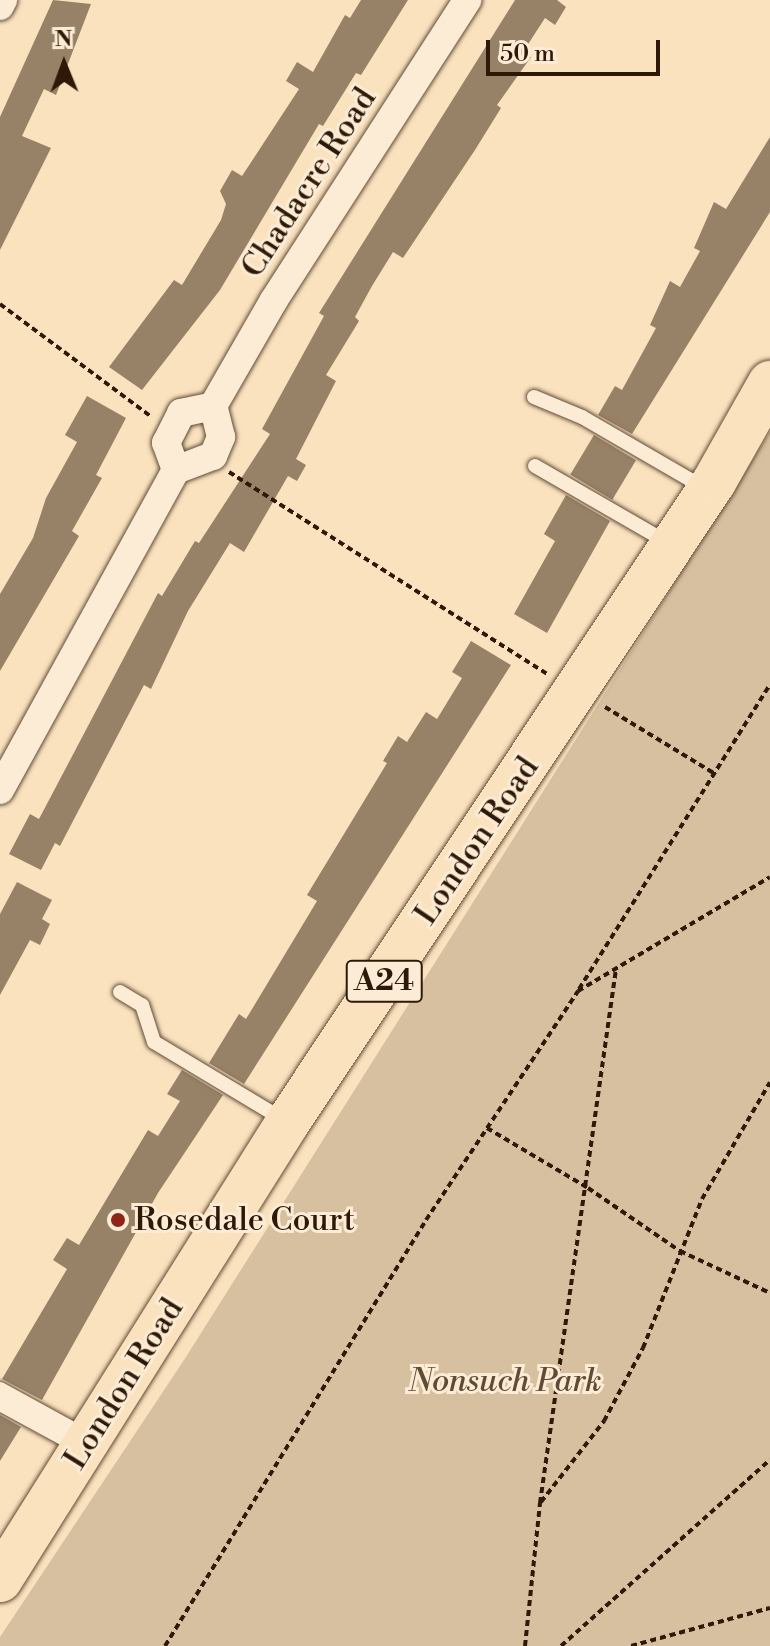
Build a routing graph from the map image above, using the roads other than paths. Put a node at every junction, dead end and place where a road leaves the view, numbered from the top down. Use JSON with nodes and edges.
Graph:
{"nodes":[{"id":1,"x":3,"y":0,"type":"edge"},
{"id":2,"x":467,"y":0,"type":"edge"},
{"id":3,"x":0,"y":6,"type":"edge"},
{"id":4,"x":770,"y":383,"type":"edge"},
{"id":5,"x":534,"y":397,"type":"dead end"},
{"id":6,"x":213,"y":406,"type":"junction"},
{"id":7,"x":535,"y":466,"type":"dead end"},
{"id":8,"x":176,"y":470,"type":"junction"},
{"id":9,"x":708,"y":490,"type":"junction"},
{"id":10,"x":673,"y":545,"type":"junction"},
{"id":11,"x":0,"y":790,"type":"edge"},
{"id":12,"x":120,"y":992,"type":"dead end"},
{"id":13,"x":288,"y":1122,"type":"junction"},
{"id":14,"x":0,"y":1389,"type":"edge"},
{"id":15,"x":0,"y":1404,"type":"edge"},
{"id":16,"x":87,"y":1444,"type":"junction"},
{"id":17,"x":0,"y":1580,"type":"edge"}],
"edges":[{"from":1,"to":3,"type":"street"},
{"from":2,"to":6,"type":"street","name":"Chadacre Road"},
{"from":4,"to":9,"type":"highway","name":"London Road","number":"A24"},
{"from":5,"to":9,"type":"lane"},
{"from":6,"to":8,"type":"street"},
{"from":6,"to":8,"type":"street"},
{"from":7,"to":10,"type":"lane"},
{"from":8,"to":11,"type":"street"},
{"from":9,"to":10,"type":"highway","name":"London Road","number":"A24"},
{"from":10,"to":13,"type":"highway","name":"London Road","number":"A24"},
{"from":12,"to":13,"type":"lane"},
{"from":13,"to":16,"type":"highway","name":"London Road","number":"A24"},
{"from":14,"to":16,"type":"lane"},
{"from":15,"to":16,"type":"lane"},
{"from":16,"to":17,"type":"highway","name":"London Road","number":"A24"}]}
